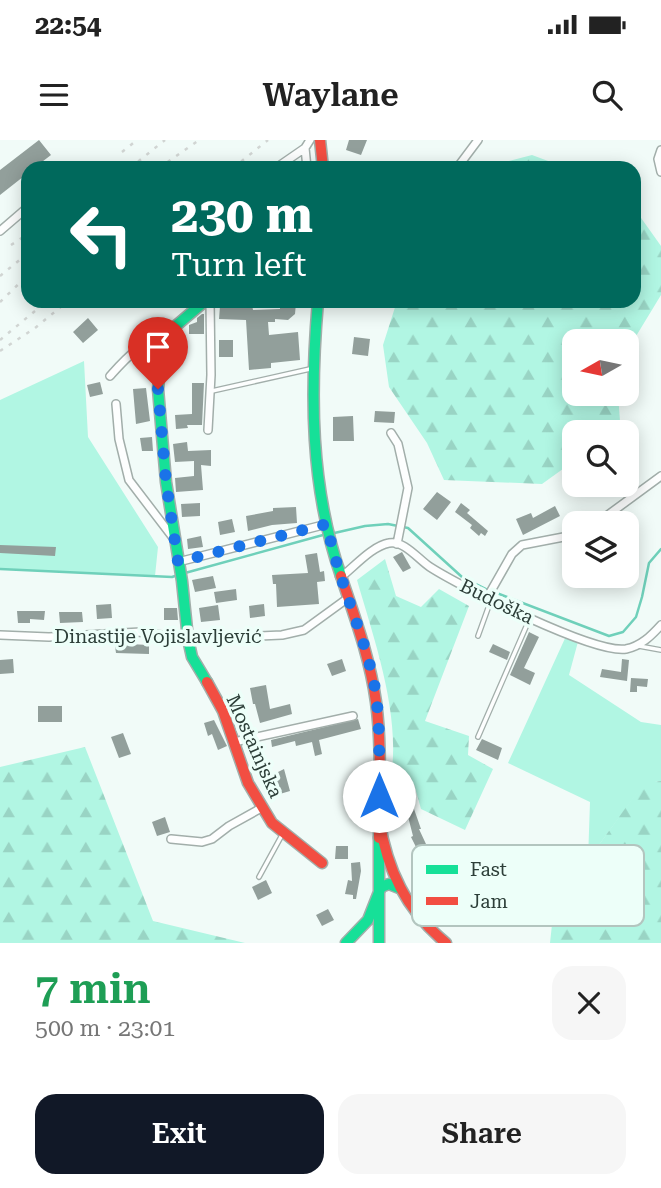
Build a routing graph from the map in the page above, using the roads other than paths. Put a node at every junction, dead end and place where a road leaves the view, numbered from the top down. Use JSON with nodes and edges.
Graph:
{"nodes":[{"id":1,"x":320,"y":140,"type":"edge"},
{"id":2,"x":478,"y":140,"type":"edge"},
{"id":3,"x":308,"y":144,"type":"edge"},
{"id":4,"x":661,"y":150,"type":"edge"},
{"id":5,"x":285,"y":161,"type":"edge"},
{"id":6,"x":322,"y":161,"type":"edge"},
{"id":7,"x":462,"y":161,"type":"edge"},
{"id":8,"x":661,"y":172,"type":"edge"},
{"id":9,"x":21,"y":213,"type":"edge"},
{"id":10,"x":0,"y":231,"type":"edge"},
{"id":11,"x":197,"y":308,"type":"edge"},
{"id":12,"x":210,"y":308,"type":"edge"},
{"id":13,"x":317,"y":308,"type":"edge"},
{"id":14,"x":165,"y":339,"type":"junction"},
{"id":15,"x":312,"y":369,"type":"junction"},
{"id":16,"x":110,"y":376,"type":"dead end"},
{"id":17,"x":210,"y":392,"type":"junction"},
{"id":18,"x":116,"y":404,"type":"dead end"},
{"id":19,"x":208,"y":430,"type":"dead end"},
{"id":20,"x":391,"y":433,"type":"dead end"},
{"id":21,"x":661,"y":476,"type":"edge"},
{"id":22,"x":613,"y":511,"type":"edge"},
{"id":23,"x":328,"y":527,"type":"junction"},
{"id":24,"x":562,"y":537,"type":"edge"},
{"id":25,"x":175,"y":540,"type":"junction"},
{"id":26,"x":397,"y":544,"type":"junction"},
{"id":27,"x":179,"y":563,"type":"junction"},
{"id":28,"x":341,"y":577,"type":"junction"},
{"id":29,"x":348,"y":598,"type":"junction"},
{"id":30,"x":489,"y":599,"type":"junction"},
{"id":31,"x":530,"y":618,"type":"junction"},
{"id":32,"x":661,"y":625,"type":"edge"},
{"id":33,"x":0,"y":635,"type":"edge"},
{"id":34,"x":478,"y":636,"type":"dead end"},
{"id":35,"x":188,"y":639,"type":"junction"},
{"id":36,"x":637,"y":646,"type":"junction"},
{"id":37,"x":661,"y":650,"type":"edge"},
{"id":38,"x":354,"y":716,"type":"dead end"},
{"id":39,"x":478,"y":737,"type":"dead end"},
{"id":40,"x":233,"y":742,"type":"junction"},
{"id":41,"x":263,"y":807,"type":"junction"},
{"id":42,"x":379,"y":819,"type":"junction"},
{"id":43,"x":283,"y":833,"type":"junction"},
{"id":44,"x":171,"y":839,"type":"dead end"},
{"id":45,"x":322,"y":863,"type":"dead end"},
{"id":46,"x":259,"y":877,"type":"dead end"},
{"id":47,"x":399,"y":888,"type":"junction"},
{"id":48,"x":380,"y":889,"type":"junction"},
{"id":49,"x":412,"y":907,"type":"edge"},
{"id":50,"x":428,"y":926,"type":"edge"},
{"id":51,"x":346,"y":943,"type":"edge"},
{"id":52,"x":379,"y":943,"type":"edge"},
{"id":53,"x":446,"y":943,"type":"edge"}],
"edges":[{"from":1,"to":6,"type":"main road"},
{"from":2,"to":7,"type":"street"},
{"from":3,"to":5,"type":"street"},
{"from":4,"to":8,"type":"street"},
{"from":9,"to":10,"type":"street"},
{"from":11,"to":14,"type":"main road"},
{"from":12,"to":17,"type":"street"},
{"from":13,"to":15,"type":"main road"},
{"from":14,"to":16,"type":"street"},
{"from":14,"to":25,"type":"main road"},
{"from":15,"to":17,"type":"lane"},
{"from":15,"to":23,"type":"main road"},
{"from":17,"to":19,"type":"street"},
{"from":18,"to":25,"type":"street"},
{"from":20,"to":26,"type":"street"},
{"from":21,"to":22,"type":"street"},
{"from":23,"to":27,"type":"street"},
{"from":23,"to":28,"type":"main road"},
{"from":24,"to":30,"type":"street"},
{"from":25,"to":27,"type":"main road"},
{"from":26,"to":28,"type":"street"},
{"from":26,"to":30,"type":"street","name":"Budoška"},
{"from":27,"to":35,"type":"main road","name":"Mostainjska"},
{"from":28,"to":29,"type":"main road"},
{"from":29,"to":35,"type":"street","name":"Dinastije Vojislavljević"},
{"from":29,"to":42,"type":"main road"},
{"from":30,"to":31,"type":"street","name":"Budoška"},
{"from":30,"to":34,"type":"lane"},
{"from":31,"to":36,"type":"street","name":"Budoška"},
{"from":31,"to":39,"type":"lane"},
{"from":32,"to":36,"type":"street"},
{"from":33,"to":35,"type":"street","name":"Dinastije Vojislavljević"},
{"from":35,"to":40,"type":"main road","name":"Mostainjska"},
{"from":36,"to":37,"type":"lane"},
{"from":38,"to":40,"type":"street"},
{"from":40,"to":41,"type":"main road","name":"Mostainjska"},
{"from":41,"to":43,"type":"main road","name":"Mostainjska"},
{"from":41,"to":44,"type":"street"},
{"from":42,"to":47,"type":"main road"},
{"from":42,"to":48,"type":"main road"},
{"from":43,"to":45,"type":"main road","name":"Mostainjska"},
{"from":43,"to":46,"type":"lane"},
{"from":47,"to":48,"type":"main road"},
{"from":47,"to":49,"type":"main road"},
{"from":48,"to":51,"type":"main road"},
{"from":48,"to":52,"type":"main road"},
{"from":50,"to":53,"type":"main road"}]}
